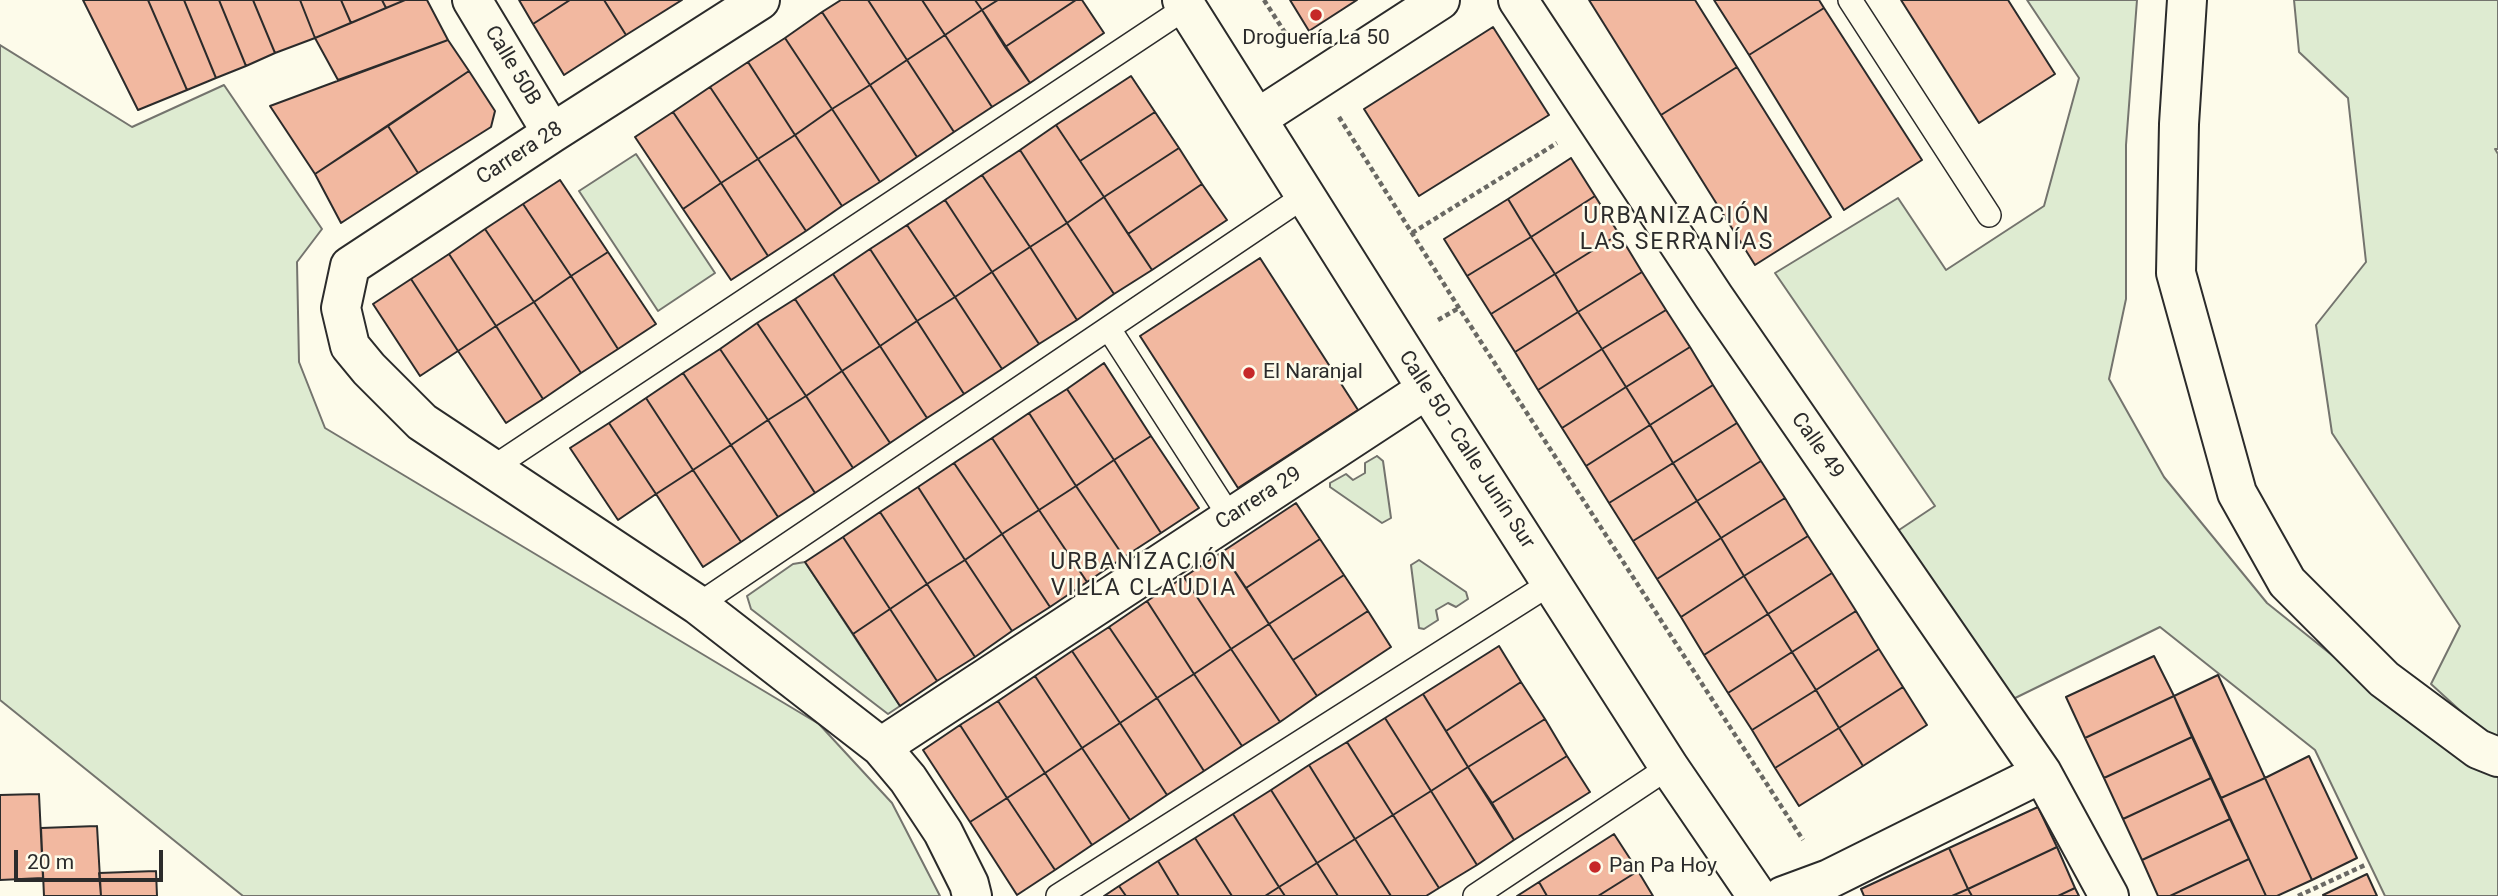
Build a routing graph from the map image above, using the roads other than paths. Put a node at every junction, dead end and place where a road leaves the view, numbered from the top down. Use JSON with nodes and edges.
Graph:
{"nodes":[{"id":1,"x":472,"y":0,"type":"edge"},
{"id":2,"x":760,"y":0,"type":"edge"},
{"id":3,"x":1440,"y":0,"type":"edge"},
{"id":4,"x":1518,"y":0,"type":"edge"},
{"id":5,"x":1850,"y":0,"type":"edge"},
{"id":6,"x":2187,"y":0,"type":"edge"},
{"id":7,"x":1185,"y":3,"type":"edge"},
{"id":8,"x":1258,"y":118,"type":"junction"},
{"id":9,"x":552,"y":133,"type":"junction"},
{"id":10,"x":1306,"y":195,"type":"junction"},
{"id":11,"x":1989,"y":215,"type":"dead end"},
{"id":12,"x":1109,"y":329,"type":"junction"},
{"id":13,"x":1427,"y":389,"type":"junction"},
{"id":14,"x":491,"y":469,"type":"junction"},
{"id":15,"x":1230,"y":517,"type":"junction"},
{"id":16,"x":1551,"y":583,"type":"junction"},
{"id":17,"x":698,"y":605,"type":"junction"},
{"id":18,"x":881,"y":747,"type":"junction"},
{"id":19,"x":2498,"y":757,"type":"edge"},
{"id":20,"x":1669,"y":767,"type":"junction"},
{"id":21,"x":2042,"y":773,"type":"junction"},
{"id":22,"x":971,"y":896,"type":"edge"},
{"id":23,"x":1058,"y":896,"type":"edge"},
{"id":24,"x":1475,"y":896,"type":"edge"},
{"id":25,"x":1757,"y":896,"type":"edge"},
{"id":26,"x":1783,"y":896,"type":"edge"},
{"id":27,"x":2109,"y":896,"type":"edge"}],
"edges":[{"from":1,"to":9,"type":"street","name":"Calle 50B"},
{"from":2,"to":9,"type":"street","name":"Carrera 28"},
{"from":3,"to":8,"type":"street"},
{"from":4,"to":21,"type":"street","name":"Calle 49"},
{"from":5,"to":11,"type":"lane"},
{"from":6,"to":19,"type":"street"},
{"from":7,"to":8,"type":"street","name":"Calle 50 - Calle Junín Sur"},
{"from":7,"to":14,"type":"lane"},
{"from":8,"to":10,"type":"street","name":"Calle 50 - Calle Junín Sur"},
{"from":9,"to":14,"type":"street","name":"Carrera 28"},
{"from":10,"to":12,"type":"lane"},
{"from":10,"to":13,"type":"street","name":"Calle 50 - Calle Junín Sur"},
{"from":12,"to":15,"type":"lane"},
{"from":12,"to":17,"type":"lane"},
{"from":13,"to":15,"type":"street","name":"Carrera 29"},
{"from":13,"to":16,"type":"street","name":"Calle 50 - Calle Junín Sur"},
{"from":14,"to":17,"type":"street"},
{"from":15,"to":18,"type":"street","name":"Carrera 29"},
{"from":16,"to":20,"type":"street","name":"Calle 50 - Calle Junín Sur"},
{"from":16,"to":23,"type":"lane"},
{"from":17,"to":18,"type":"street"},
{"from":18,"to":22,"type":"street"},
{"from":20,"to":24,"type":"lane"},
{"from":20,"to":25,"type":"street","name":"Calle 50 - Calle Junín Sur"},
{"from":21,"to":26,"type":"street"},
{"from":21,"to":27,"type":"street","name":"Calle 49"}]}
